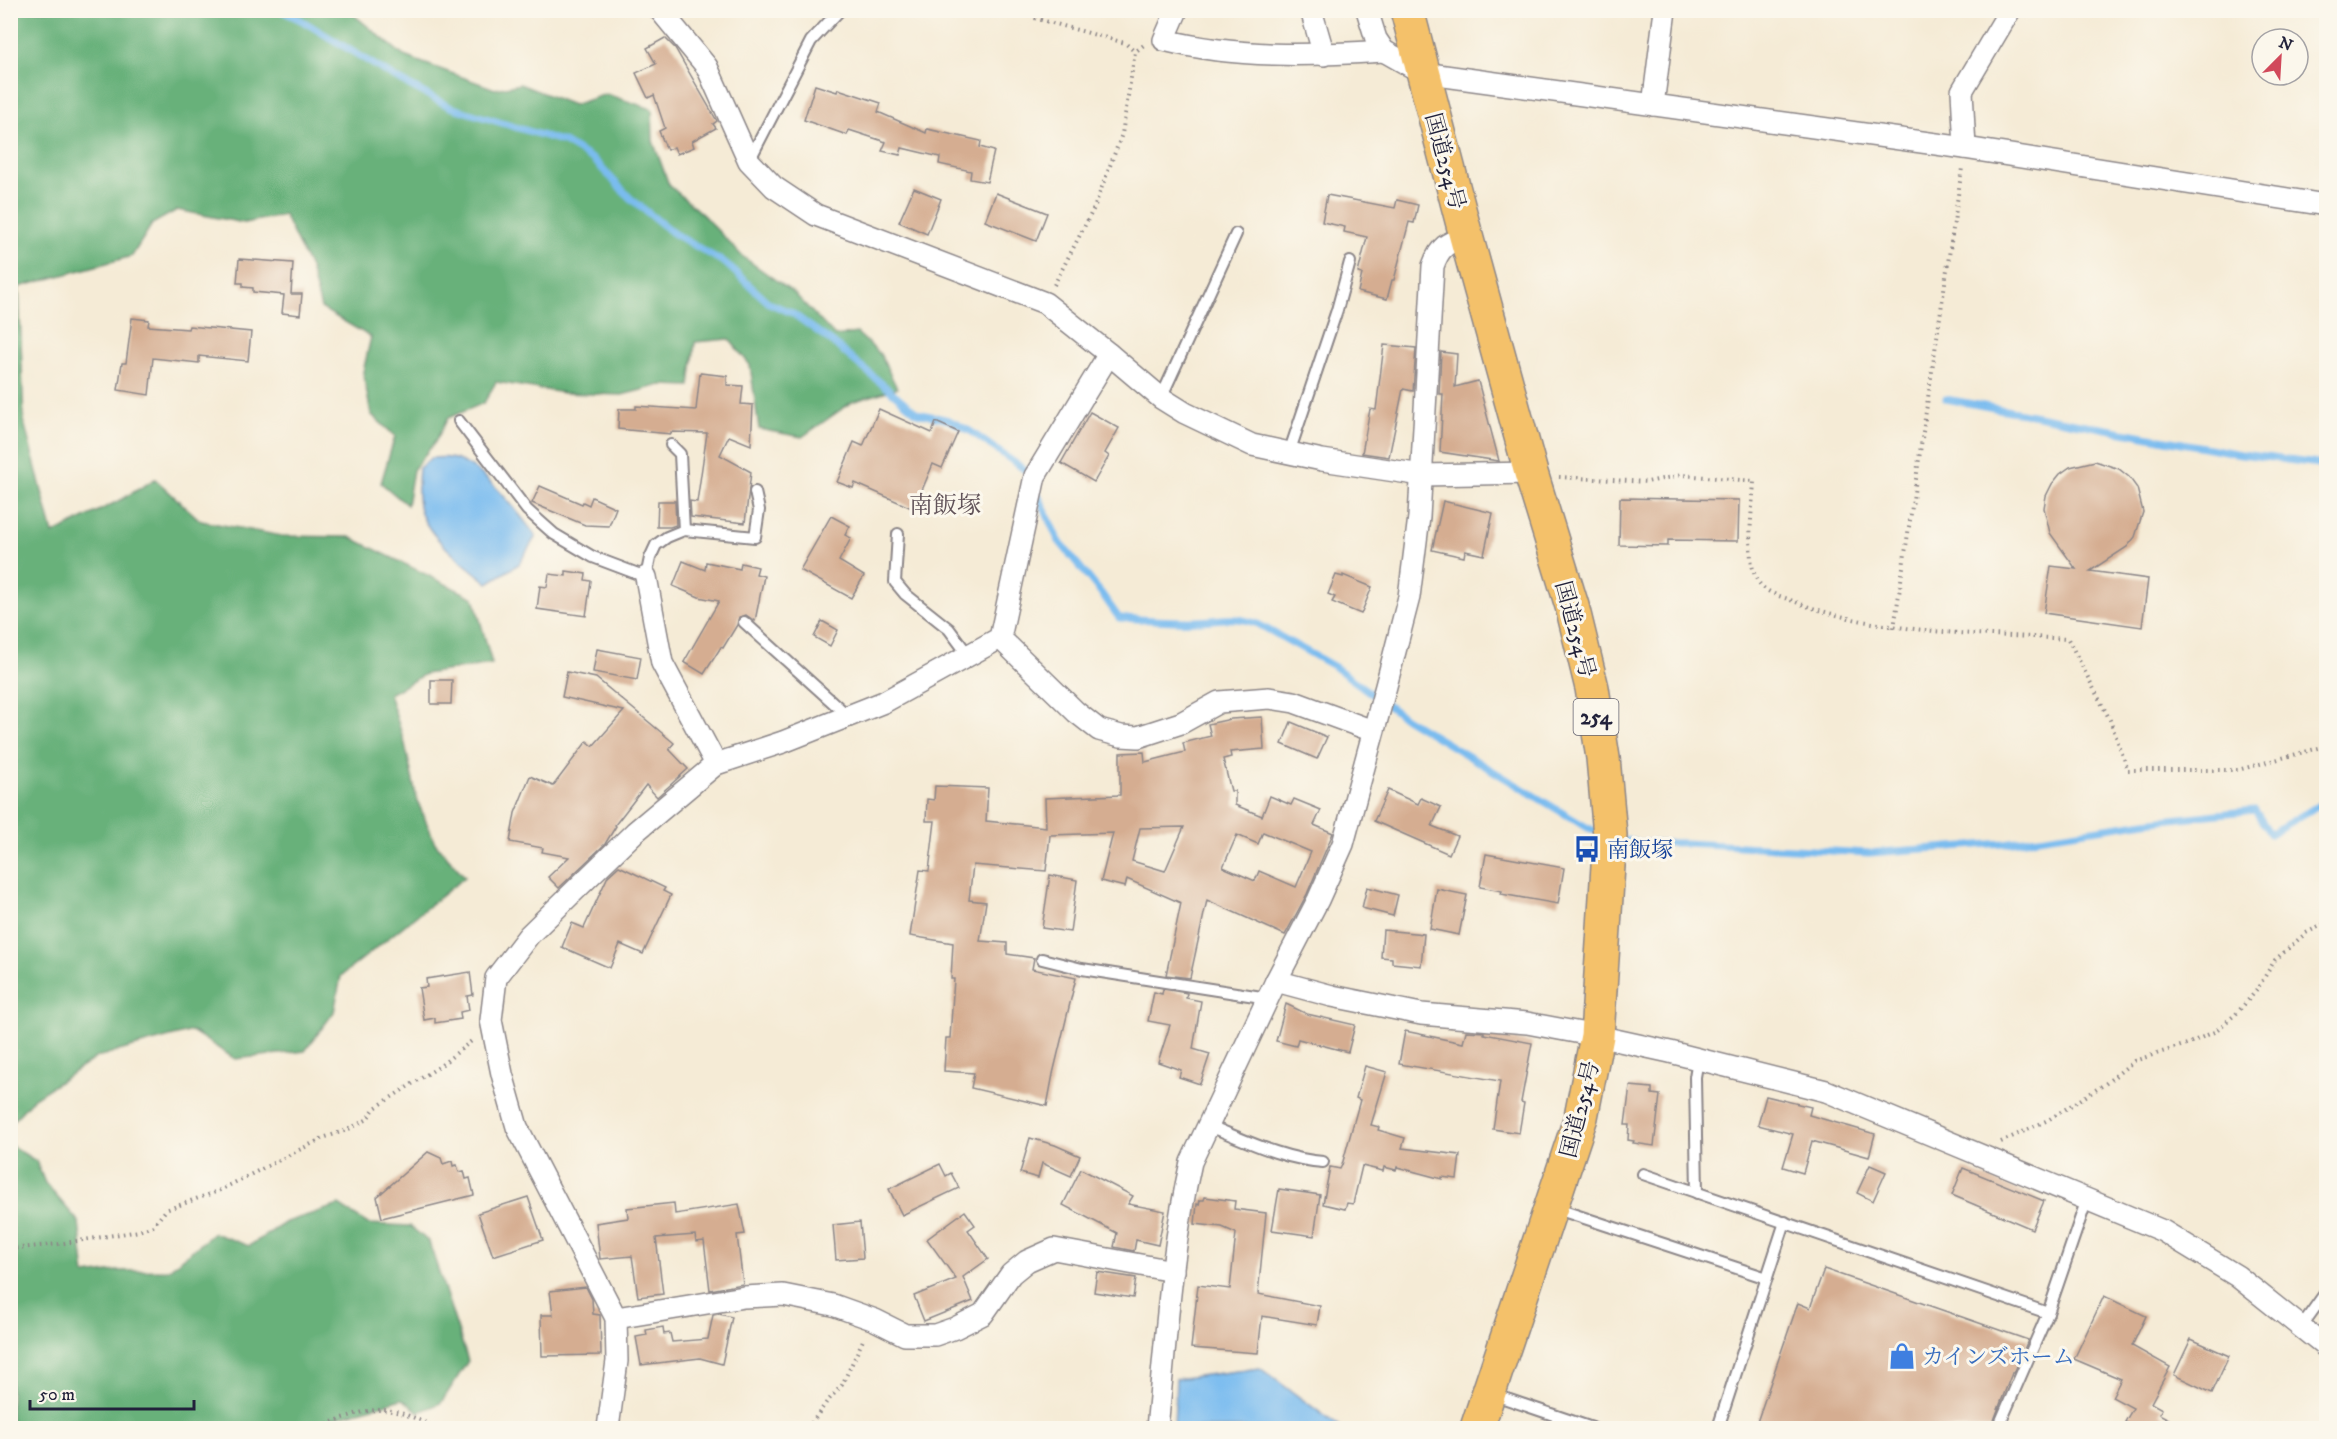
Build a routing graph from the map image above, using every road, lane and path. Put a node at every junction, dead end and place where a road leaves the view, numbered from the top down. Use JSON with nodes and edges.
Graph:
{"nodes":[{"id":1,"x":660,"y":10,"type":"edge"},
{"id":2,"x":840,"y":10,"type":"edge"},
{"id":3,"x":1026,"y":10,"type":"edge"},
{"id":4,"x":1177,"y":10,"type":"edge"},
{"id":5,"x":1311,"y":10,"type":"edge"},
{"id":6,"x":1367,"y":10,"type":"edge"},
{"id":7,"x":1407,"y":10,"type":"edge"},
{"id":8,"x":1665,"y":10,"type":"edge"},
{"id":9,"x":2010,"y":10,"type":"edge"},
{"id":10,"x":1164,"y":40,"type":"junction"},
{"id":11,"x":1135,"y":51,"type":"junction"},
{"id":12,"x":1384,"y":51,"type":"junction"},
{"id":13,"x":1324,"y":55,"type":"junction"},
{"id":14,"x":1423,"y":73,"type":"junction"},
{"id":15,"x":1653,"y":105,"type":"junction"},
{"id":16,"x":1965,"y":148,"type":"junction"},
{"id":17,"x":749,"y":161,"type":"junction"},
{"id":18,"x":2326,"y":205,"type":"edge"},
{"id":19,"x":1236,"y":234,"type":"dead end"},
{"id":20,"x":1466,"y":237,"type":"junction"},
{"id":21,"x":1350,"y":262,"type":"dead end"},
{"id":22,"x":1045,"y":303,"type":"junction"},
{"id":23,"x":1110,"y":354,"type":"junction"},
{"id":24,"x":1161,"y":398,"type":"junction"},
{"id":25,"x":459,"y":421,"type":"dead end"},
{"id":26,"x":671,"y":445,"type":"dead end"},
{"id":27,"x":1289,"y":453,"type":"junction"},
{"id":28,"x":1531,"y":473,"type":"junction"},
{"id":29,"x":1422,"y":475,"type":"junction"},
{"id":30,"x":756,"y":492,"type":"dead end"},
{"id":31,"x":684,"y":530,"type":"junction"},
{"id":32,"x":898,"y":534,"type":"dead end"},
{"id":33,"x":646,"y":577,"type":"junction"},
{"id":34,"x":744,"y":622,"type":"dead end"},
{"id":35,"x":1894,"y":628,"type":"junction"},
{"id":36,"x":1000,"y":638,"type":"junction"},
{"id":37,"x":969,"y":656,"type":"junction"},
{"id":38,"x":848,"y":716,"type":"junction"},
{"id":39,"x":1373,"y":731,"type":"junction"},
{"id":40,"x":2326,"y":746,"type":"edge"},
{"id":41,"x":717,"y":764,"type":"junction"},
{"id":42,"x":2326,"y":923,"type":"edge"},
{"id":43,"x":1042,"y":959,"type":"dead end"},
{"id":44,"x":1272,"y":990,"type":"junction"},
{"id":45,"x":491,"y":1020,"type":"junction"},
{"id":46,"x":1597,"y":1036,"type":"junction"},
{"id":47,"x":1698,"y":1059,"type":"junction"},
{"id":48,"x":1207,"y":1125,"type":"junction"},
{"id":49,"x":1981,"y":1155,"type":"junction"},
{"id":50,"x":1323,"y":1162,"type":"dead end"},
{"id":51,"x":1643,"y":1174,"type":"dead end"},
{"id":52,"x":1697,"y":1192,"type":"junction"},
{"id":53,"x":2087,"y":1199,"type":"junction"},
{"id":54,"x":1551,"y":1207,"type":"junction"},
{"id":55,"x":1785,"y":1222,"type":"junction"},
{"id":56,"x":10,"y":1249,"type":"edge"},
{"id":57,"x":1173,"y":1271,"type":"junction"},
{"id":58,"x":1767,"y":1278,"type":"junction"},
{"id":59,"x":2326,"y":1292,"type":"edge"},
{"id":60,"x":2048,"y":1313,"type":"junction"},
{"id":61,"x":616,"y":1318,"type":"junction"},
{"id":62,"x":875,"y":1320,"type":"junction"},
{"id":63,"x":2301,"y":1327,"type":"junction"},
{"id":64,"x":2326,"y":1347,"type":"edge"},
{"id":65,"x":1489,"y":1393,"type":"junction"},
{"id":66,"x":315,"y":1428,"type":"edge"},
{"id":67,"x":437,"y":1428,"type":"edge"},
{"id":68,"x":608,"y":1428,"type":"edge"},
{"id":69,"x":808,"y":1428,"type":"edge"},
{"id":70,"x":1157,"y":1428,"type":"edge"},
{"id":71,"x":1477,"y":1428,"type":"edge"},
{"id":72,"x":1592,"y":1428,"type":"edge"},
{"id":73,"x":1718,"y":1428,"type":"edge"},
{"id":74,"x":1998,"y":1428,"type":"edge"}],
"edges":[{"from":1,"to":17,"type":"street"},
{"from":2,"to":17,"type":"lane"},
{"from":3,"to":11,"type":"path"},
{"from":4,"to":10,"type":"street"},
{"from":5,"to":13,"type":"street"},
{"from":6,"to":12,"type":"street"},
{"from":7,"to":14,"type":"highway","name":"国道254号","number":"254"},
{"from":8,"to":15,"type":"street"},
{"from":9,"to":16,"type":"street"},
{"from":10,"to":11,"type":"path"},
{"from":10,"to":13,"type":"street"},
{"from":11,"to":22,"type":"path"},
{"from":12,"to":13,"type":"street"},
{"from":12,"to":14,"type":"street"},
{"from":14,"to":15,"type":"street"},
{"from":14,"to":20,"type":"highway","name":"国道254号","number":"254"},
{"from":15,"to":16,"type":"street"},
{"from":16,"to":18,"type":"street"},
{"from":16,"to":35,"type":"path"},
{"from":17,"to":22,"type":"street"},
{"from":19,"to":24,"type":"lane"},
{"from":20,"to":28,"type":"highway","name":"国道254号","number":"254"},
{"from":20,"to":29,"type":"street"},
{"from":21,"to":27,"type":"lane"},
{"from":22,"to":23,"type":"street"},
{"from":23,"to":24,"type":"street"},
{"from":23,"to":36,"type":"street"},
{"from":24,"to":27,"type":"street"},
{"from":25,"to":33,"type":"lane"},
{"from":26,"to":31,"type":"lane"},
{"from":27,"to":29,"type":"street"},
{"from":28,"to":29,"type":"street"},
{"from":28,"to":35,"type":"path"},
{"from":28,"to":46,"type":"highway","name":"国道254号","number":"254"},
{"from":29,"to":39,"type":"street"},
{"from":30,"to":31,"type":"lane"},
{"from":31,"to":33,"type":"lane"},
{"from":32,"to":37,"type":"lane"},
{"from":33,"to":41,"type":"street"},
{"from":34,"to":38,"type":"lane"},
{"from":35,"to":40,"type":"path"},
{"from":36,"to":37,"type":"street"},
{"from":36,"to":39,"type":"street"},
{"from":37,"to":38,"type":"street"},
{"from":38,"to":41,"type":"street"},
{"from":39,"to":44,"type":"street"},
{"from":41,"to":45,"type":"street"},
{"from":42,"to":49,"type":"path"},
{"from":43,"to":44,"type":"lane"},
{"from":44,"to":46,"type":"street"},
{"from":44,"to":48,"type":"street"},
{"from":45,"to":56,"type":"path"},
{"from":45,"to":61,"type":"street"},
{"from":46,"to":47,"type":"street"},
{"from":46,"to":54,"type":"highway","name":"国道254号","number":"254"},
{"from":47,"to":49,"type":"street"},
{"from":47,"to":52,"type":"lane"},
{"from":48,"to":50,"type":"lane"},
{"from":48,"to":57,"type":"street"},
{"from":49,"to":53,"type":"street"},
{"from":51,"to":52,"type":"lane"},
{"from":52,"to":55,"type":"lane"},
{"from":53,"to":60,"type":"lane"},
{"from":53,"to":63,"type":"street"},
{"from":54,"to":58,"type":"lane"},
{"from":54,"to":65,"type":"highway","name":"国道254号","number":"254"},
{"from":55,"to":58,"type":"lane"},
{"from":55,"to":60,"type":"lane"},
{"from":57,"to":62,"type":"street"},
{"from":57,"to":70,"type":"street"},
{"from":58,"to":73,"type":"lane"},
{"from":59,"to":63,"type":"lane"},
{"from":60,"to":74,"type":"lane"},
{"from":61,"to":62,"type":"street"},
{"from":61,"to":68,"type":"street"},
{"from":62,"to":69,"type":"path"},
{"from":63,"to":64,"type":"street"},
{"from":65,"to":71,"type":"highway","name":"国道254号","number":"254"},
{"from":65,"to":72,"type":"lane"},
{"from":66,"to":67,"type":"path"}]}
